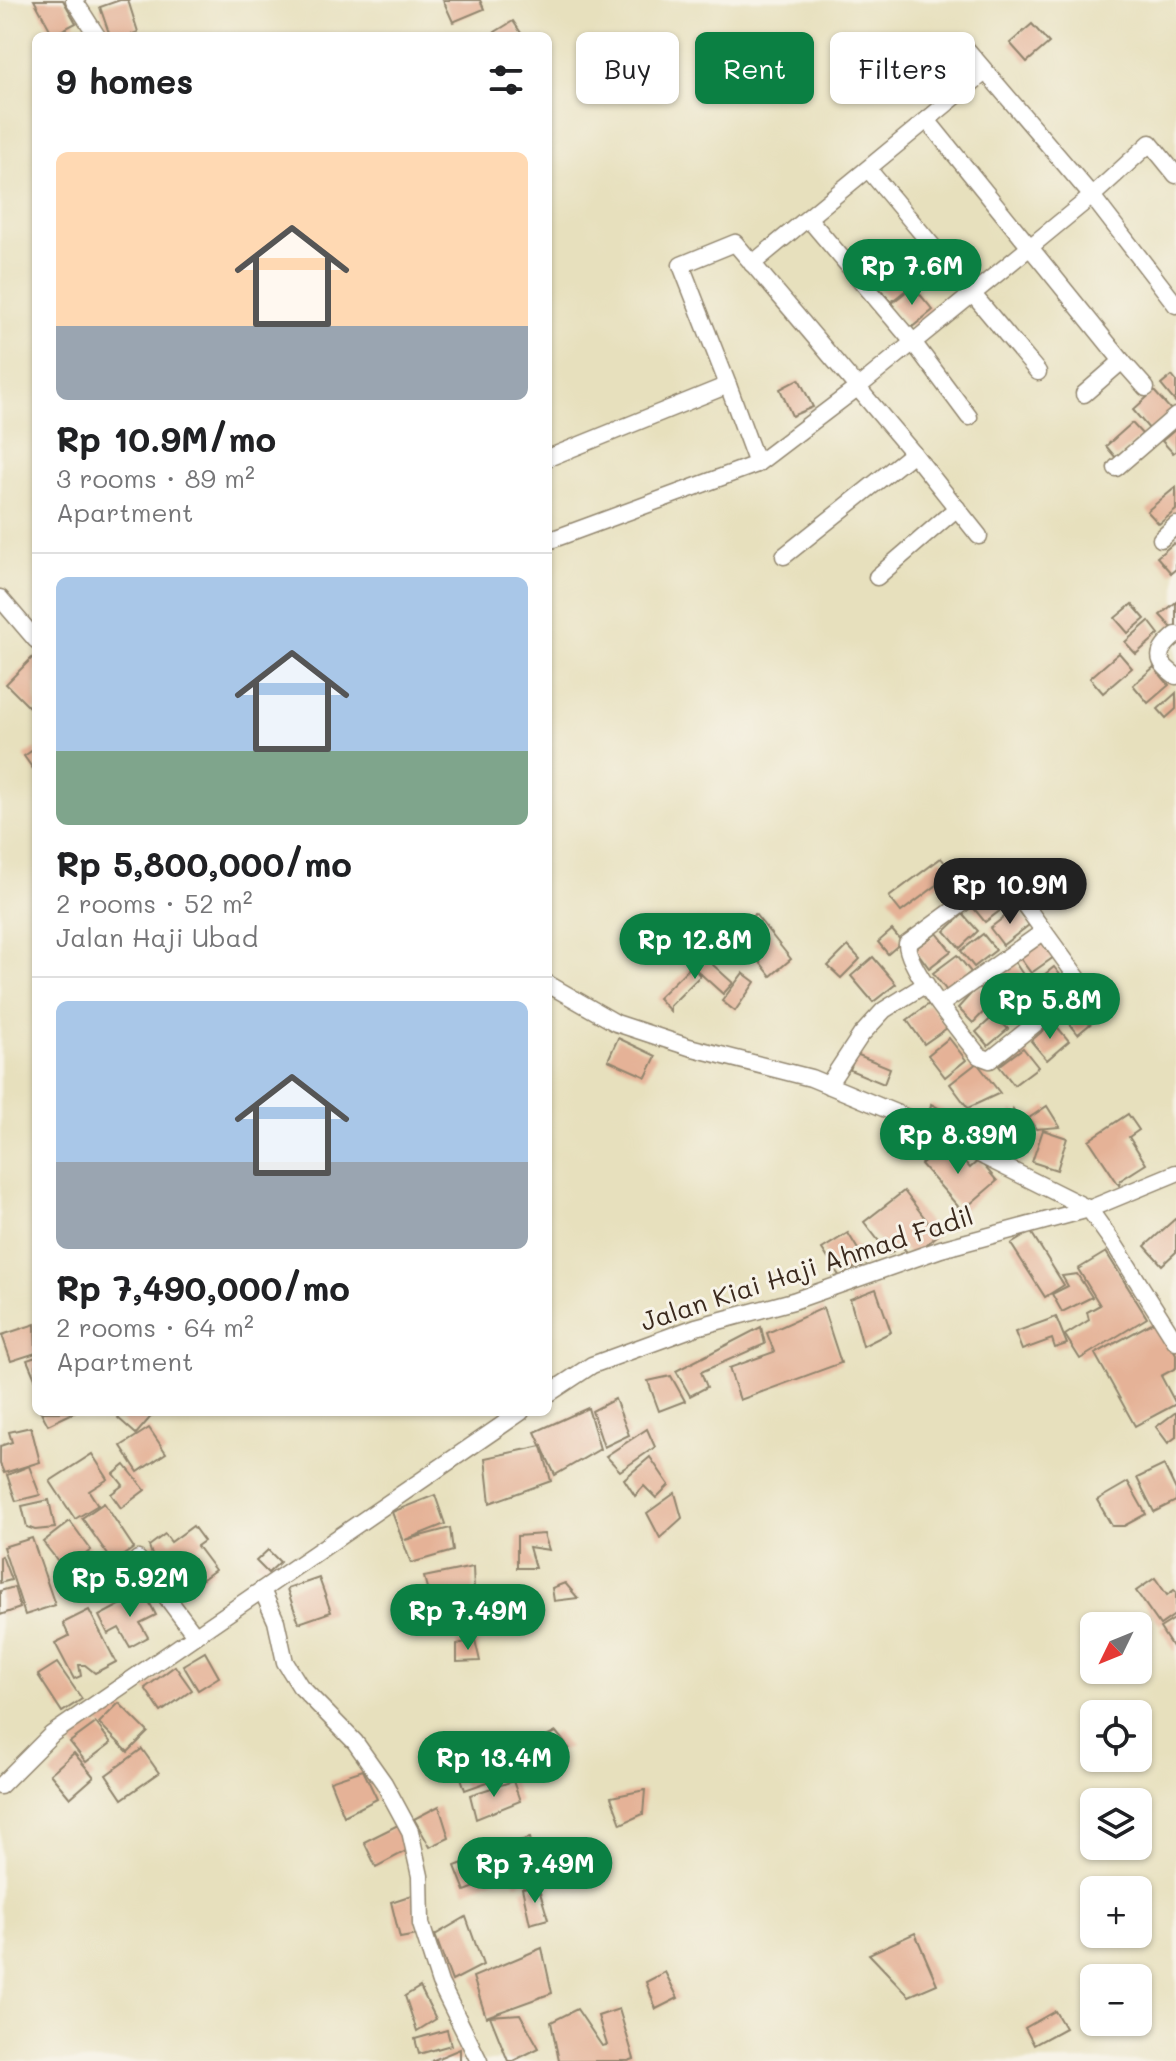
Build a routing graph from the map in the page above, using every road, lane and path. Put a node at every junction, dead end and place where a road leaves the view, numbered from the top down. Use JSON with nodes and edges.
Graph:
{"nodes":[{"id":1,"x":74,"y":0,"type":"edge"},
{"id":2,"x":94,"y":32,"type":"edge"},
{"id":3,"x":975,"y":60,"type":"edge"},
{"id":4,"x":985,"y":72,"type":"junction"},
{"id":5,"x":927,"y":120,"type":"junction"},
{"id":6,"x":868,"y":169,"type":"junction"},
{"id":7,"x":1176,"y":175,"type":"edge"},
{"id":8,"x":1092,"y":196,"type":"junction"},
{"id":9,"x":808,"y":218,"type":"junction"},
{"id":10,"x":1030,"y":247,"type":"junction"},
{"id":11,"x":752,"y":264,"type":"junction"},
{"id":12,"x":972,"y":294,"type":"junction"},
{"id":13,"x":1176,"y":305,"type":"edge"},
{"id":14,"x":913,"y":342,"type":"junction"},
{"id":15,"x":1122,"y":361,"type":"junction"},
{"id":16,"x":1038,"y":372,"type":"dead end"},
{"id":17,"x":728,"y":385,"type":"junction"},
{"id":18,"x":857,"y":388,"type":"junction"},
{"id":19,"x":1146,"y":388,"type":"dead end"},
{"id":20,"x":1084,"y":394,"type":"dead end"},
{"id":21,"x":1176,"y":416,"type":"edge"},
{"id":22,"x":969,"y":417,"type":"dead end"},
{"id":23,"x":913,"y":453,"type":"junction"},
{"id":24,"x":552,"y":456,"type":"edge"},
{"id":25,"x":757,"y":464,"type":"junction"},
{"id":26,"x":1116,"y":468,"type":"dead end"},
{"id":27,"x":957,"y":508,"type":"junction"},
{"id":28,"x":1176,"y":525,"type":"edge"},
{"id":29,"x":979,"y":536,"type":"dead end"},
{"id":30,"x":1161,"y":539,"type":"dead end"},
{"id":31,"x":552,"y":540,"type":"edge"},
{"id":32,"x":784,"y":556,"type":"dead end"},
{"id":33,"x":877,"y":577,"type":"dead end"},
{"id":34,"x":0,"y":598,"type":"edge"},
{"id":35,"x":32,"y":635,"type":"edge"},
{"id":36,"x":1176,"y":635,"type":"edge"},
{"id":37,"x":1176,"y":676,"type":"edge"},
{"id":38,"x":1043,"y":932,"type":"junction"},
{"id":39,"x":926,"y":984,"type":"junction"},
{"id":40,"x":552,"y":986,"type":"edge"},
{"id":41,"x":940,"y":1005,"type":"junction"},
{"id":42,"x":828,"y":1085,"type":"junction"},
{"id":43,"x":1176,"y":1173,"type":"edge"},
{"id":44,"x":1089,"y":1209,"type":"junction"},
{"id":45,"x":1176,"y":1342,"type":"edge"},
{"id":46,"x":552,"y":1391,"type":"edge"},
{"id":47,"x":515,"y":1416,"type":"edge"},
{"id":48,"x":138,"y":1559,"type":"dead end"},
{"id":49,"x":262,"y":1590,"type":"junction"},
{"id":50,"x":195,"y":1635,"type":"junction"},
{"id":51,"x":0,"y":1786,"type":"edge"},
{"id":52,"x":479,"y":2061,"type":"edge"}],
"edges":[{"from":1,"to":2,"type":"street"},
{"from":3,"to":4,"type":"street"},
{"from":4,"to":5,"type":"street"},
{"from":4,"to":8,"type":"street"},
{"from":5,"to":6,"type":"street"},
{"from":5,"to":10,"type":"street"},
{"from":6,"to":9,"type":"street"},
{"from":6,"to":12,"type":"street"},
{"from":7,"to":8,"type":"street"},
{"from":8,"to":10,"type":"street"},
{"from":8,"to":13,"type":"street"},
{"from":9,"to":11,"type":"street"},
{"from":9,"to":14,"type":"street"},
{"from":10,"to":12,"type":"street"},
{"from":10,"to":15,"type":"street"},
{"from":11,"to":17,"type":"street"},
{"from":11,"to":18,"type":"street"},
{"from":12,"to":14,"type":"street"},
{"from":12,"to":16,"type":"street"},
{"from":14,"to":18,"type":"street"},
{"from":14,"to":22,"type":"street"},
{"from":15,"to":19,"type":"street"},
{"from":15,"to":20,"type":"street"},
{"from":17,"to":24,"type":"street"},
{"from":17,"to":25,"type":"street"},
{"from":18,"to":23,"type":"street"},
{"from":18,"to":25,"type":"street"},
{"from":21,"to":26,"type":"street"},
{"from":23,"to":27,"type":"street"},
{"from":23,"to":32,"type":"street"},
{"from":25,"to":31,"type":"street"},
{"from":27,"to":29,"type":"street"},
{"from":27,"to":33,"type":"street"},
{"from":28,"to":30,"type":"street"},
{"from":34,"to":35,"type":"street"},
{"from":36,"to":37,"type":"street"},
{"from":38,"to":39,"type":"street"},
{"from":38,"to":41,"type":"street"},
{"from":38,"to":41,"type":"street"},
{"from":39,"to":41,"type":"street"},
{"from":39,"to":42,"type":"street"},
{"from":40,"to":42,"type":"street"},
{"from":42,"to":44,"type":"street"},
{"from":43,"to":44,"type":"street","name":"Jalan Kiai Haji Ahmad Fadil"},
{"from":44,"to":45,"type":"street"},
{"from":44,"to":46,"type":"street","name":"Jalan Kiai Haji Ahmad Fadil"},
{"from":47,"to":49,"type":"street"},
{"from":48,"to":50,"type":"street"},
{"from":49,"to":50,"type":"street"},
{"from":49,"to":52,"type":"street"},
{"from":50,"to":51,"type":"street"}]}
